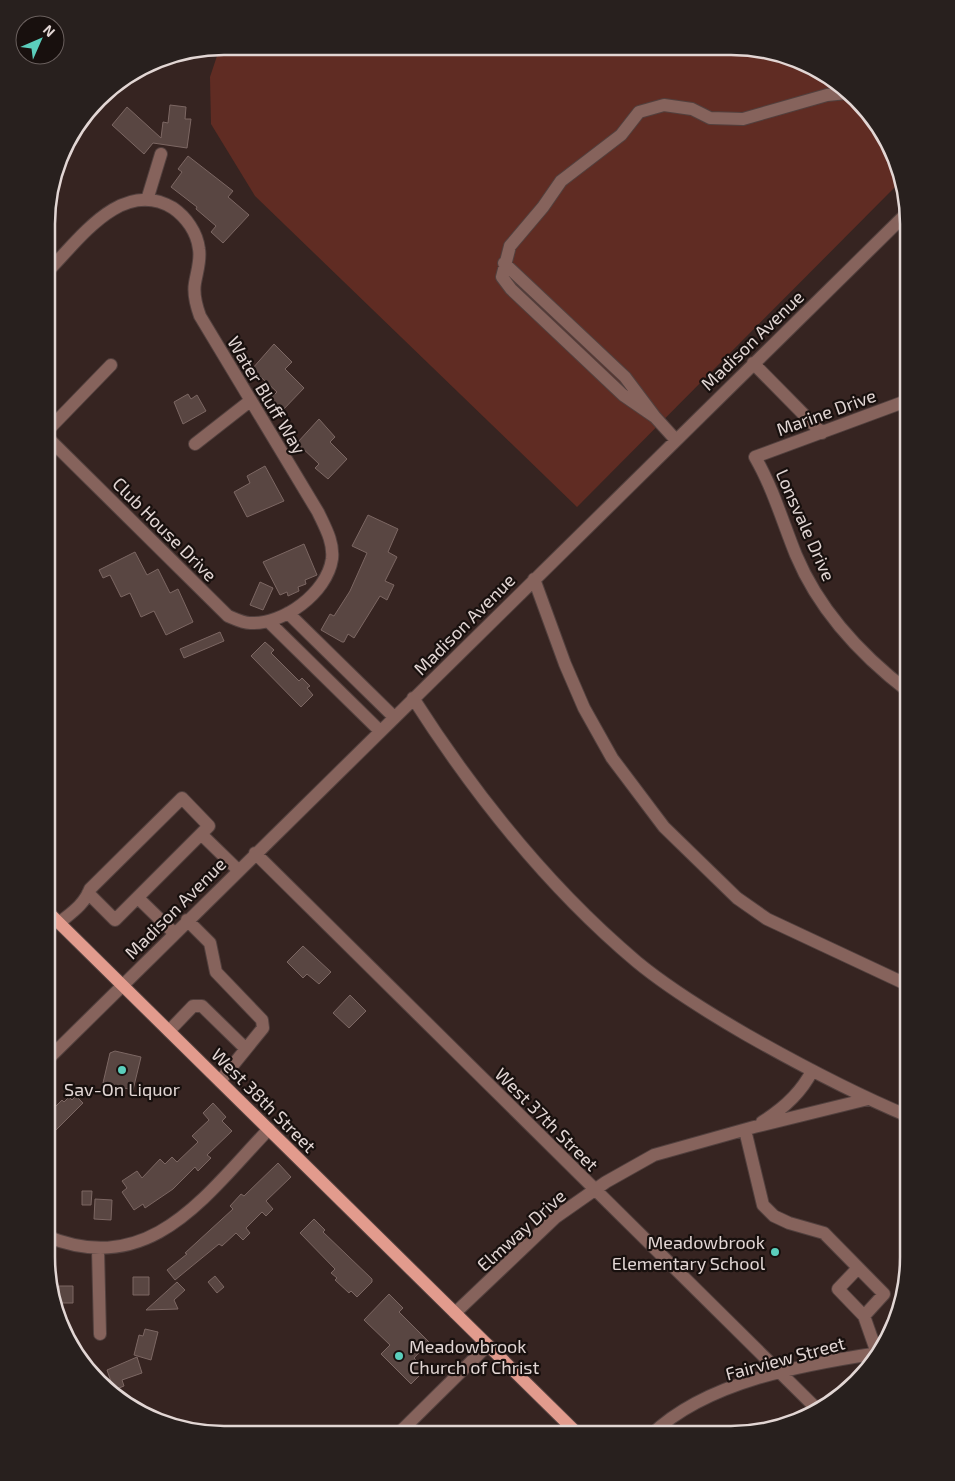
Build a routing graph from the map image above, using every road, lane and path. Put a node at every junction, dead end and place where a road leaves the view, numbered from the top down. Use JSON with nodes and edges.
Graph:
{"nodes":[{"id":1,"x":839,"y":94,"type":"edge"},
{"id":2,"x":161,"y":154,"type":"dead end"},
{"id":3,"x":147,"y":200,"type":"junction"},
{"id":4,"x":900,"y":220,"type":"edge"},
{"id":5,"x":55,"y":264,"type":"edge"},
{"id":6,"x":753,"y":363,"type":"junction"},
{"id":7,"x":111,"y":365,"type":"dead end"},
{"id":8,"x":250,"y":401,"type":"junction"},
{"id":9,"x":900,"y":403,"type":"edge"},
{"id":10,"x":55,"y":423,"type":"edge"},
{"id":11,"x":822,"y":433,"type":"junction"},
{"id":12,"x":675,"y":439,"type":"junction"},
{"id":13,"x":194,"y":444,"type":"dead end"},
{"id":14,"x":55,"y":445,"type":"edge"},
{"id":15,"x":755,"y":457,"type":"joint"},
{"id":16,"x":534,"y":579,"type":"junction"},
{"id":17,"x":288,"y":613,"type":"junction"},
{"id":18,"x":269,"y":622,"type":"junction"},
{"id":19,"x":900,"y":685,"type":"edge"},
{"id":20,"x":413,"y":698,"type":"junction"},
{"id":21,"x":394,"y":717,"type":"junction"},
{"id":22,"x":380,"y":731,"type":"junction"},
{"id":23,"x":201,"y":834,"type":"junction"},
{"id":24,"x":255,"y":853,"type":"junction"},
{"id":25,"x":238,"y":870,"type":"junction"},
{"id":26,"x":88,"y":893,"type":"junction"},
{"id":27,"x":138,"y":898,"type":"junction"},
{"id":28,"x":55,"y":919,"type":"edge"},
{"id":29,"x":187,"y":920,"type":"junction"},
{"id":30,"x":59,"y":923,"type":"junction"},
{"id":31,"x":174,"y":934,"type":"junction"},
{"id":32,"x":900,"y":981,"type":"edge"},
{"id":33,"x":122,"y":985,"type":"junction"},
{"id":34,"x":169,"y":1031,"type":"junction"},
{"id":35,"x":246,"y":1049,"type":"junction"},
{"id":36,"x":55,"y":1051,"type":"edge"},
{"id":37,"x":812,"y":1071,"type":"junction"},
{"id":38,"x":220,"y":1081,"type":"junction"},
{"id":39,"x":868,"y":1099,"type":"junction"},
{"id":40,"x":900,"y":1113,"type":"edge"},
{"id":41,"x":749,"y":1128,"type":"junction"},
{"id":42,"x":269,"y":1129,"type":"junction"},
{"id":43,"x":595,"y":1190,"type":"junction"},
{"id":44,"x":55,"y":1239,"type":"edge"},
{"id":45,"x":98,"y":1249,"type":"junction"},
{"id":46,"x":858,"y":1268,"type":"junction"},
{"id":47,"x":456,"y":1313,"type":"junction"},
{"id":48,"x":864,"y":1316,"type":"junction"},
{"id":49,"x":100,"y":1334,"type":"dead end"},
{"id":50,"x":488,"y":1345,"type":"junction"},
{"id":51,"x":875,"y":1345,"type":"edge"},
{"id":52,"x":868,"y":1355,"type":"edge"},
{"id":53,"x":780,"y":1374,"type":"junction"},
{"id":54,"x":813,"y":1405,"type":"edge"},
{"id":55,"x":406,"y":1426,"type":"edge"},
{"id":56,"x":570,"y":1426,"type":"edge"},
{"id":57,"x":662,"y":1426,"type":"edge"}],
"edges":[{"from":1,"to":12,"type":"street"},
{"from":2,"to":3,"type":"street"},
{"from":3,"to":5,"type":"street"},
{"from":3,"to":8,"type":"street","name":"Water Bluff Way"},
{"from":4,"to":6,"type":"street","name":"Madison Avenue"},
{"from":6,"to":11,"type":"street"},
{"from":6,"to":12,"type":"street","name":"Madison Avenue"},
{"from":7,"to":10,"type":"street"},
{"from":8,"to":13,"type":"street"},
{"from":8,"to":17,"type":"street","name":"Water Bluff Way"},
{"from":9,"to":11,"type":"street","name":"Marine Drive"},
{"from":11,"to":15,"type":"street","name":"Marine Drive"},
{"from":12,"to":16,"type":"street","name":"Madison Avenue"},
{"from":14,"to":18,"type":"street","name":"Club House Drive"},
{"from":15,"to":19,"type":"street","name":"Lonsvale Drive"},
{"from":16,"to":20,"type":"street","name":"Madison Avenue"},
{"from":16,"to":32,"type":"street"},
{"from":17,"to":18,"type":"street","name":"Club House Drive"},
{"from":17,"to":21,"type":"street"},
{"from":18,"to":22,"type":"street"},
{"from":20,"to":21,"type":"street","name":"Madison Avenue"},
{"from":20,"to":37,"type":"street"},
{"from":21,"to":22,"type":"street","name":"Madison Avenue"},
{"from":22,"to":24,"type":"street","name":"Madison Avenue"},
{"from":23,"to":25,"type":"street"},
{"from":23,"to":26,"type":"street"},
{"from":23,"to":27,"type":"street"},
{"from":24,"to":25,"type":"street","name":"Madison Avenue"},
{"from":24,"to":43,"type":"street","name":"West 37th Street"},
{"from":25,"to":29,"type":"street","name":"Madison Avenue"},
{"from":26,"to":27,"type":"street"},
{"from":26,"to":30,"type":"street"},
{"from":27,"to":31,"type":"street"},
{"from":28,"to":30,"type":"main road","name":"West 38th Street"},
{"from":29,"to":31,"type":"street","name":"Madison Avenue"},
{"from":29,"to":35,"type":"street"},
{"from":30,"to":33,"type":"main road","name":"West 38th Street"},
{"from":31,"to":33,"type":"street","name":"Madison Avenue"},
{"from":33,"to":34,"type":"main road","name":"West 38th Street"},
{"from":33,"to":36,"type":"street","name":"Madison Avenue"},
{"from":34,"to":35,"type":"street"},
{"from":34,"to":38,"type":"main road","name":"West 38th Street"},
{"from":35,"to":38,"type":"street"},
{"from":37,"to":39,"type":"street"},
{"from":37,"to":41,"type":"street","name":"Elmway Drive"},
{"from":38,"to":42,"type":"main road","name":"West 38th Street"},
{"from":39,"to":40,"type":"street"},
{"from":39,"to":41,"type":"street","name":"Elmway Drive"},
{"from":41,"to":43,"type":"street","name":"Elmway Drive"},
{"from":41,"to":46,"type":"street"},
{"from":42,"to":45,"type":"street"},
{"from":42,"to":47,"type":"main road","name":"West 38th Street"},
{"from":43,"to":47,"type":"street","name":"Elmway Drive"},
{"from":43,"to":53,"type":"street","name":"West 37th Street"},
{"from":44,"to":45,"type":"street"},
{"from":45,"to":49,"type":"street"},
{"from":46,"to":48,"type":"street"},
{"from":46,"to":48,"type":"street"},
{"from":47,"to":50,"type":"main road","name":"West 38th Street"},
{"from":48,"to":51,"type":"street"},
{"from":50,"to":55,"type":"street"},
{"from":50,"to":56,"type":"main road"},
{"from":52,"to":53,"type":"street","name":"Fairview Street"},
{"from":53,"to":54,"type":"street","name":"West 37th Street"},
{"from":53,"to":57,"type":"street","name":"Fairview Street"}]}
